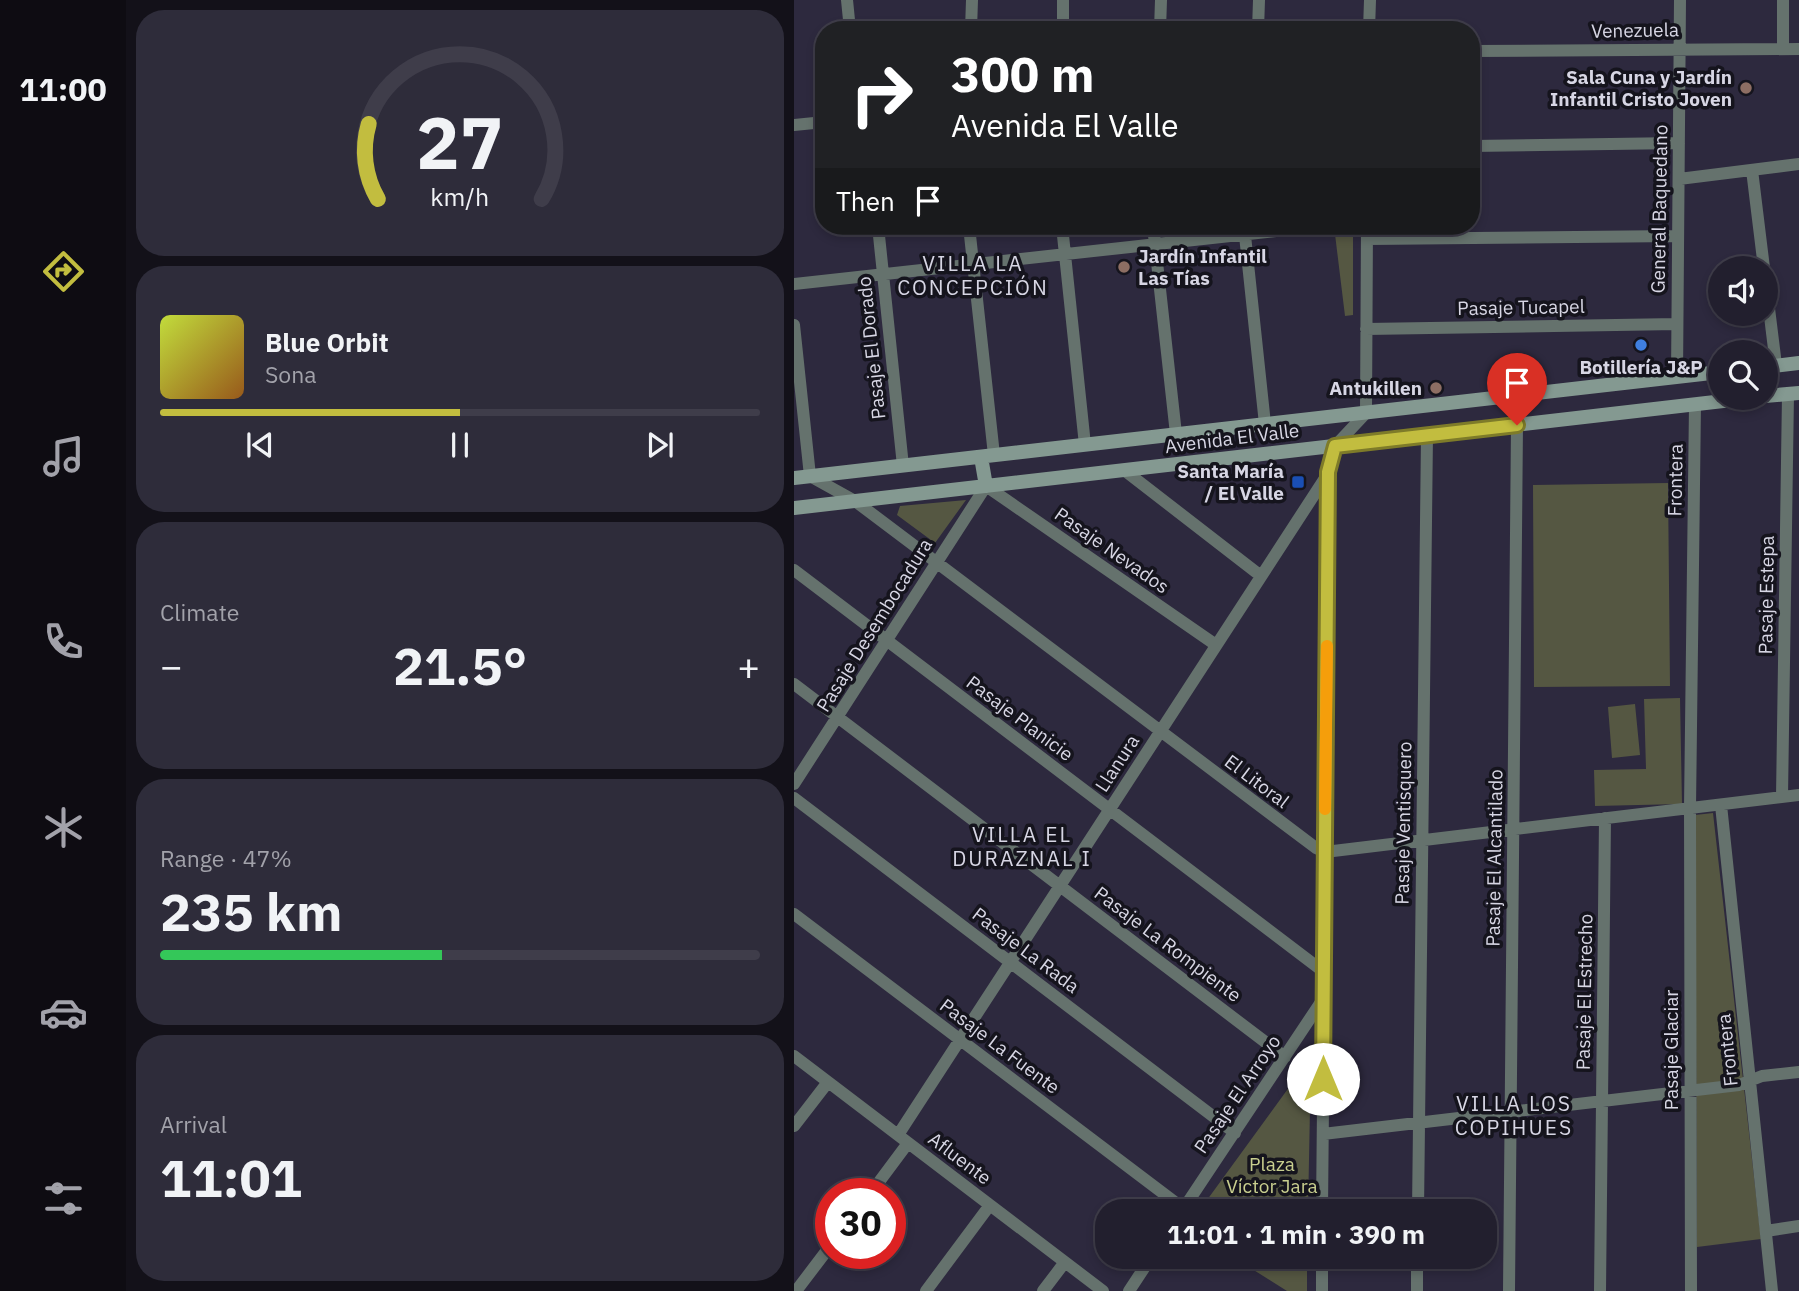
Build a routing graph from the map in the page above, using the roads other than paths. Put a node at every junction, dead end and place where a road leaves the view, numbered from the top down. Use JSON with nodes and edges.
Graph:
{"nodes":[{"id":1,"x":846,"y":0,"type":"edge"},
{"id":2,"x":972,"y":0,"type":"edge"},
{"id":3,"x":1063,"y":0,"type":"edge"},
{"id":4,"x":1161,"y":0,"type":"edge"},
{"id":5,"x":1259,"y":0,"type":"edge"},
{"id":6,"x":1370,"y":0,"type":"edge"},
{"id":7,"x":1680,"y":0,"type":"edge"},
{"id":8,"x":1783,"y":0,"type":"edge"},
{"id":9,"x":849,"y":21,"type":"edge"},
{"id":10,"x":971,"y":21,"type":"edge"},
{"id":11,"x":1063,"y":21,"type":"edge"},
{"id":12,"x":1160,"y":21,"type":"edge"},
{"id":13,"x":1258,"y":21,"type":"edge"},
{"id":14,"x":1369,"y":21,"type":"edge"},
{"id":15,"x":1680,"y":48,"type":"junction"},
{"id":16,"x":1783,"y":49,"type":"junction"},
{"id":17,"x":1798,"y":50,"type":"edge"},
{"id":18,"x":1480,"y":51,"type":"edge"},
{"id":19,"x":815,"y":123,"type":"edge"},
{"id":20,"x":794,"y":125,"type":"edge"},
{"id":21,"x":1679,"y":143,"type":"junction"},
{"id":22,"x":1480,"y":146,"type":"edge"},
{"id":23,"x":1798,"y":164,"type":"edge"},
{"id":24,"x":1752,"y":170,"type":"junction"},
{"id":25,"x":1678,"y":179,"type":"junction"},
{"id":26,"x":1480,"y":233,"type":"edge"},
{"id":27,"x":879,"y":235,"type":"edge"},
{"id":28,"x":970,"y":235,"type":"edge"},
{"id":29,"x":1063,"y":235,"type":"edge"},
{"id":30,"x":1154,"y":235,"type":"edge"},
{"id":31,"x":1213,"y":235,"type":"edge"},
{"id":32,"x":1246,"y":235,"type":"edge"},
{"id":33,"x":1367,"y":235,"type":"edge"},
{"id":34,"x":1678,"y":236,"type":"junction"},
{"id":35,"x":1155,"y":244,"type":"junction"},
{"id":36,"x":1065,"y":254,"type":"junction"},
{"id":37,"x":1763,"y":256,"type":"edge"},
{"id":38,"x":973,"y":264,"type":"junction"},
{"id":39,"x":883,"y":274,"type":"junction"},
{"id":40,"x":794,"y":284,"type":"edge"},
{"id":41,"x":1677,"y":324,"type":"junction"},
{"id":42,"x":794,"y":325,"type":"edge"},
{"id":43,"x":1366,"y":329,"type":"junction"},
{"id":44,"x":1798,"y":363,"type":"edge"},
{"id":45,"x":1778,"y":365,"type":"edge"},
{"id":46,"x":1708,"y":373,"type":"edge"},
{"id":47,"x":1677,"y":377,"type":"junction"},
{"id":48,"x":1793,"y":393,"type":"edge"},
{"id":49,"x":1708,"y":403,"type":"edge"},
{"id":50,"x":1695,"y":404,"type":"junction"},
{"id":51,"x":1366,"y":413,"type":"junction"},
{"id":52,"x":1265,"y":424,"type":"junction"},
{"id":53,"x":1517,"y":425,"type":"junction"},
{"id":54,"x":1176,"y":434,"type":"junction"},
{"id":55,"x":1427,"y":435,"type":"junction"},
{"id":56,"x":1085,"y":445,"type":"junction"},
{"id":57,"x":1335,"y":446,"type":"junction"},
{"id":58,"x":987,"y":456,"type":"junction"},
{"id":59,"x":903,"y":466,"type":"junction"},
{"id":60,"x":1124,"y":470,"type":"junction"},
{"id":61,"x":1328,"y":472,"type":"junction"},
{"id":62,"x":810,"y":476,"type":"junction"},
{"id":63,"x":794,"y":478,"type":"edge"},
{"id":64,"x":986,"y":486,"type":"junction"},
{"id":65,"x":855,"y":501,"type":"junction"},
{"id":66,"x":794,"y":508,"type":"edge"},
{"id":67,"x":935,"y":562,"type":"junction"},
{"id":68,"x":794,"y":570,"type":"edge"},
{"id":69,"x":1261,"y":576,"type":"junction"},
{"id":70,"x":888,"y":641,"type":"junction"},
{"id":71,"x":1216,"y":645,"type":"junction"},
{"id":72,"x":794,"y":684,"type":"edge"},
{"id":73,"x":838,"y":718,"type":"junction"},
{"id":74,"x":1160,"y":731,"type":"junction"},
{"id":75,"x":794,"y":784,"type":"edge"},
{"id":76,"x":1798,"y":795,"type":"edge"},
{"id":77,"x":1782,"y":797,"type":"junction"},
{"id":78,"x":794,"y":798,"type":"edge"},
{"id":79,"x":1721,"y":805,"type":"junction"},
{"id":80,"x":1690,"y":808,"type":"junction"},
{"id":81,"x":1109,"y":809,"type":"junction"},
{"id":82,"x":1605,"y":818,"type":"junction"},
{"id":83,"x":1514,"y":830,"type":"junction"},
{"id":84,"x":1422,"y":841,"type":"junction"},
{"id":85,"x":1325,"y":852,"type":"junction"},
{"id":86,"x":1060,"y":886,"type":"junction"},
{"id":87,"x":794,"y":914,"type":"edge"},
{"id":88,"x":1010,"y":962,"type":"junction"},
{"id":89,"x":1324,"y":972,"type":"junction"},
{"id":90,"x":1324,"y":998,"type":"junction"},
{"id":91,"x":960,"y":1040,"type":"junction"},
{"id":92,"x":794,"y":1056,"type":"edge"},
{"id":93,"x":1285,"y":1057,"type":"junction"},
{"id":94,"x":1798,"y":1073,"type":"edge"},
{"id":95,"x":1750,"y":1081,"type":"junction"},
{"id":96,"x":828,"y":1082,"type":"junction"},
{"id":97,"x":1691,"y":1090,"type":"junction"},
{"id":98,"x":1602,"y":1101,"type":"junction"},
{"id":99,"x":1510,"y":1111,"type":"junction"},
{"id":100,"x":1418,"y":1122,"type":"junction"},
{"id":101,"x":794,"y":1126,"type":"edge"},
{"id":102,"x":1235,"y":1133,"type":"junction"},
{"id":103,"x":1323,"y":1134,"type":"junction"},
{"id":104,"x":903,"y":1139,"type":"junction"},
{"id":105,"x":880,"y":1178,"type":"edge"},
{"id":106,"x":1169,"y":1199,"type":"edge"},
{"id":107,"x":1190,"y":1199,"type":"edge"},
{"id":108,"x":1322,"y":1199,"type":"edge"},
{"id":109,"x":1418,"y":1199,"type":"edge"},
{"id":110,"x":990,"y":1205,"type":"junction"},
{"id":111,"x":1798,"y":1226,"type":"edge"},
{"id":112,"x":1766,"y":1231,"type":"junction"},
{"id":113,"x":1065,"y":1262,"type":"junction"},
{"id":114,"x":815,"y":1266,"type":"edge"},
{"id":115,"x":1143,"y":1269,"type":"edge"},
{"id":116,"x":1322,"y":1269,"type":"edge"},
{"id":117,"x":1418,"y":1269,"type":"edge"},
{"id":118,"x":796,"y":1291,"type":"edge"},
{"id":119,"x":925,"y":1291,"type":"edge"},
{"id":120,"x":1043,"y":1291,"type":"edge"},
{"id":121,"x":1103,"y":1291,"type":"edge"},
{"id":122,"x":1129,"y":1291,"type":"edge"},
{"id":123,"x":1322,"y":1291,"type":"edge"},
{"id":124,"x":1417,"y":1291,"type":"edge"},
{"id":125,"x":1509,"y":1291,"type":"edge"},
{"id":126,"x":1600,"y":1291,"type":"edge"},
{"id":127,"x":1691,"y":1291,"type":"edge"},
{"id":128,"x":1772,"y":1291,"type":"edge"}],
"edges":[{"from":1,"to":9,"type":"street"},
{"from":2,"to":10,"type":"street"},
{"from":3,"to":11,"type":"street"},
{"from":4,"to":12,"type":"street"},
{"from":5,"to":13,"type":"street"},
{"from":6,"to":14,"type":"street"},
{"from":7,"to":15,"type":"street","name":"General Baquedano"},
{"from":8,"to":16,"type":"street"},
{"from":15,"to":16,"type":"street","name":"Venezuela"},
{"from":15,"to":18,"type":"street","name":"Venezuela"},
{"from":15,"to":21,"type":"street","name":"General Baquedano"},
{"from":16,"to":17,"type":"street","name":"Venezuela"},
{"from":19,"to":20,"type":"street"},
{"from":21,"to":22,"type":"street"},
{"from":21,"to":25,"type":"street","name":"General Baquedano"},
{"from":23,"to":24,"type":"street"},
{"from":24,"to":25,"type":"street"},
{"from":24,"to":37,"type":"street"},
{"from":25,"to":34,"type":"street","name":"General Baquedano"},
{"from":26,"to":34,"type":"street"},
{"from":27,"to":39,"type":"street","name":"Pasaje El Dorado"},
{"from":28,"to":38,"type":"street"},
{"from":29,"to":36,"type":"street"},
{"from":30,"to":35,"type":"street"},
{"from":31,"to":35,"type":"street"},
{"from":32,"to":52,"type":"street"},
{"from":33,"to":43,"type":"street"},
{"from":34,"to":41,"type":"street","name":"General Baquedano"},
{"from":35,"to":36,"type":"street"},
{"from":35,"to":54,"type":"street"},
{"from":36,"to":38,"type":"street"},
{"from":36,"to":56,"type":"street"},
{"from":38,"to":39,"type":"street"},
{"from":38,"to":58,"type":"street"},
{"from":39,"to":40,"type":"street"},
{"from":39,"to":59,"type":"street","name":"Pasaje El Dorado"},
{"from":41,"to":43,"type":"street","name":"Pasaje Tucapel"},
{"from":41,"to":47,"type":"street","name":"General Baquedano"},
{"from":42,"to":62,"type":"street"},
{"from":43,"to":51,"type":"street"},
{"from":44,"to":45,"type":"street"},
{"from":46,"to":47,"type":"street","name":"Avenida El Valle"},
{"from":47,"to":51,"type":"street","name":"Avenida El Valle"},
{"from":48,"to":77,"type":"street","name":"Pasaje Estepa"},
{"from":49,"to":50,"type":"street","name":"Avenida El Valle"},
{"from":50,"to":53,"type":"street","name":"Avenida El Valle"},
{"from":50,"to":80,"type":"street","name":"Frontera"},
{"from":51,"to":52,"type":"street","name":"Avenida El Valle"},
{"from":51,"to":57,"type":"street","name":"Llanura"},
{"from":52,"to":54,"type":"street","name":"Avenida El Valle"},
{"from":53,"to":55,"type":"street","name":"Avenida El Valle"},
{"from":53,"to":83,"type":"street","name":"Pasaje El Alcantilado"},
{"from":54,"to":56,"type":"street","name":"Avenida El Valle"},
{"from":55,"to":57,"type":"street","name":"Avenida El Valle"},
{"from":55,"to":84,"type":"street","name":"Pasaje Ventisquero"},
{"from":56,"to":58,"type":"street","name":"Avenida El Valle"},
{"from":57,"to":60,"type":"street","name":"Avenida El Valle"},
{"from":57,"to":61,"type":"street","name":"Llanura"},
{"from":58,"to":59,"type":"street","name":"Avenida El Valle"},
{"from":58,"to":64,"type":"street"},
{"from":59,"to":62,"type":"street","name":"Avenida El Valle"},
{"from":60,"to":64,"type":"street","name":"Avenida El Valle"},
{"from":60,"to":69,"type":"street"},
{"from":61,"to":69,"type":"street","name":"Llanura"},
{"from":61,"to":85,"type":"street"},
{"from":62,"to":63,"type":"street","name":"Avenida El Valle"},
{"from":62,"to":65,"type":"street","name":"El Litoral"},
{"from":64,"to":65,"type":"street","name":"Avenida El Valle"},
{"from":64,"to":67,"type":"street","name":"Pasaje Desembocadura"},
{"from":64,"to":71,"type":"street","name":"Pasaje Nevados"},
{"from":65,"to":66,"type":"street","name":"Avenida El Valle"},
{"from":65,"to":67,"type":"street","name":"El Litoral"},
{"from":67,"to":70,"type":"street","name":"Pasaje Desembocadura"},
{"from":67,"to":74,"type":"street","name":"El Litoral"},
{"from":68,"to":70,"type":"street","name":"Pasaje Planicie"},
{"from":69,"to":71,"type":"street","name":"Llanura"},
{"from":70,"to":73,"type":"street","name":"Pasaje Desembocadura"},
{"from":70,"to":81,"type":"street","name":"Pasaje Planicie"},
{"from":71,"to":74,"type":"street","name":"Llanura"},
{"from":72,"to":73,"type":"street","name":"Pasaje La Rompiente"},
{"from":73,"to":75,"type":"street","name":"Pasaje Desembocadura"},
{"from":73,"to":86,"type":"street","name":"Pasaje La Rompiente"},
{"from":74,"to":81,"type":"street","name":"Llanura"},
{"from":74,"to":85,"type":"street","name":"El Litoral"},
{"from":76,"to":77,"type":"street"},
{"from":77,"to":79,"type":"street"},
{"from":78,"to":88,"type":"street","name":"Pasaje La Rada"},
{"from":79,"to":80,"type":"street"},
{"from":79,"to":95,"type":"street","name":"Frontera"},
{"from":80,"to":82,"type":"street"},
{"from":80,"to":97,"type":"street","name":"Pasaje Glaciar"},
{"from":81,"to":86,"type":"street","name":"Llanura"},
{"from":81,"to":89,"type":"street","name":"Pasaje Planicie"},
{"from":82,"to":83,"type":"street"},
{"from":82,"to":98,"type":"street","name":"Pasaje El Estrecho"},
{"from":83,"to":84,"type":"street"},
{"from":83,"to":99,"type":"street","name":"Pasaje El Alcantilado"},
{"from":84,"to":85,"type":"street"},
{"from":84,"to":100,"type":"street","name":"Pasaje Ventisquero"},
{"from":85,"to":89,"type":"street"},
{"from":86,"to":88,"type":"street","name":"Llanura"},
{"from":86,"to":93,"type":"street","name":"Pasaje La Rompiente"},
{"from":87,"to":91,"type":"street","name":"Pasaje La Fuente"},
{"from":88,"to":91,"type":"street","name":"Llanura"},
{"from":88,"to":102,"type":"street","name":"Pasaje La Rada"},
{"from":89,"to":90,"type":"street"},
{"from":90,"to":93,"type":"street","name":"Pasaje El Arroyo"},
{"from":90,"to":103,"type":"street"},
{"from":91,"to":104,"type":"street","name":"Llanura"},
{"from":91,"to":106,"type":"street","name":"Pasaje La Fuente"},
{"from":92,"to":96,"type":"street","name":"Afluente"},
{"from":93,"to":102,"type":"street","name":"Pasaje El Arroyo"},
{"from":94,"to":95,"type":"street"},
{"from":95,"to":97,"type":"street"},
{"from":95,"to":112,"type":"street","name":"Frontera"},
{"from":96,"to":101,"type":"street"},
{"from":96,"to":104,"type":"street","name":"Afluente"},
{"from":97,"to":98,"type":"street"},
{"from":97,"to":127,"type":"street","name":"Pasaje Glaciar"},
{"from":98,"to":99,"type":"street"},
{"from":98,"to":126,"type":"street","name":"Pasaje El Estrecho"},
{"from":99,"to":100,"type":"street"},
{"from":99,"to":125,"type":"street","name":"Pasaje El Alcantilado"},
{"from":100,"to":103,"type":"street"},
{"from":100,"to":109,"type":"street","name":"Pasaje Ventisquero"},
{"from":102,"to":107,"type":"street","name":"Pasaje El Arroyo"},
{"from":103,"to":108,"type":"street"},
{"from":104,"to":105,"type":"street","name":"Llanura"},
{"from":104,"to":110,"type":"street","name":"Afluente"},
{"from":110,"to":113,"type":"street","name":"Afluente"},
{"from":110,"to":119,"type":"street"},
{"from":111,"to":112,"type":"street"},
{"from":112,"to":128,"type":"street","name":"Frontera"},
{"from":113,"to":120,"type":"street"},
{"from":113,"to":121,"type":"street","name":"Afluente"},
{"from":114,"to":118,"type":"street"},
{"from":115,"to":122,"type":"street"},
{"from":116,"to":123,"type":"street"},
{"from":117,"to":124,"type":"street"}]}
